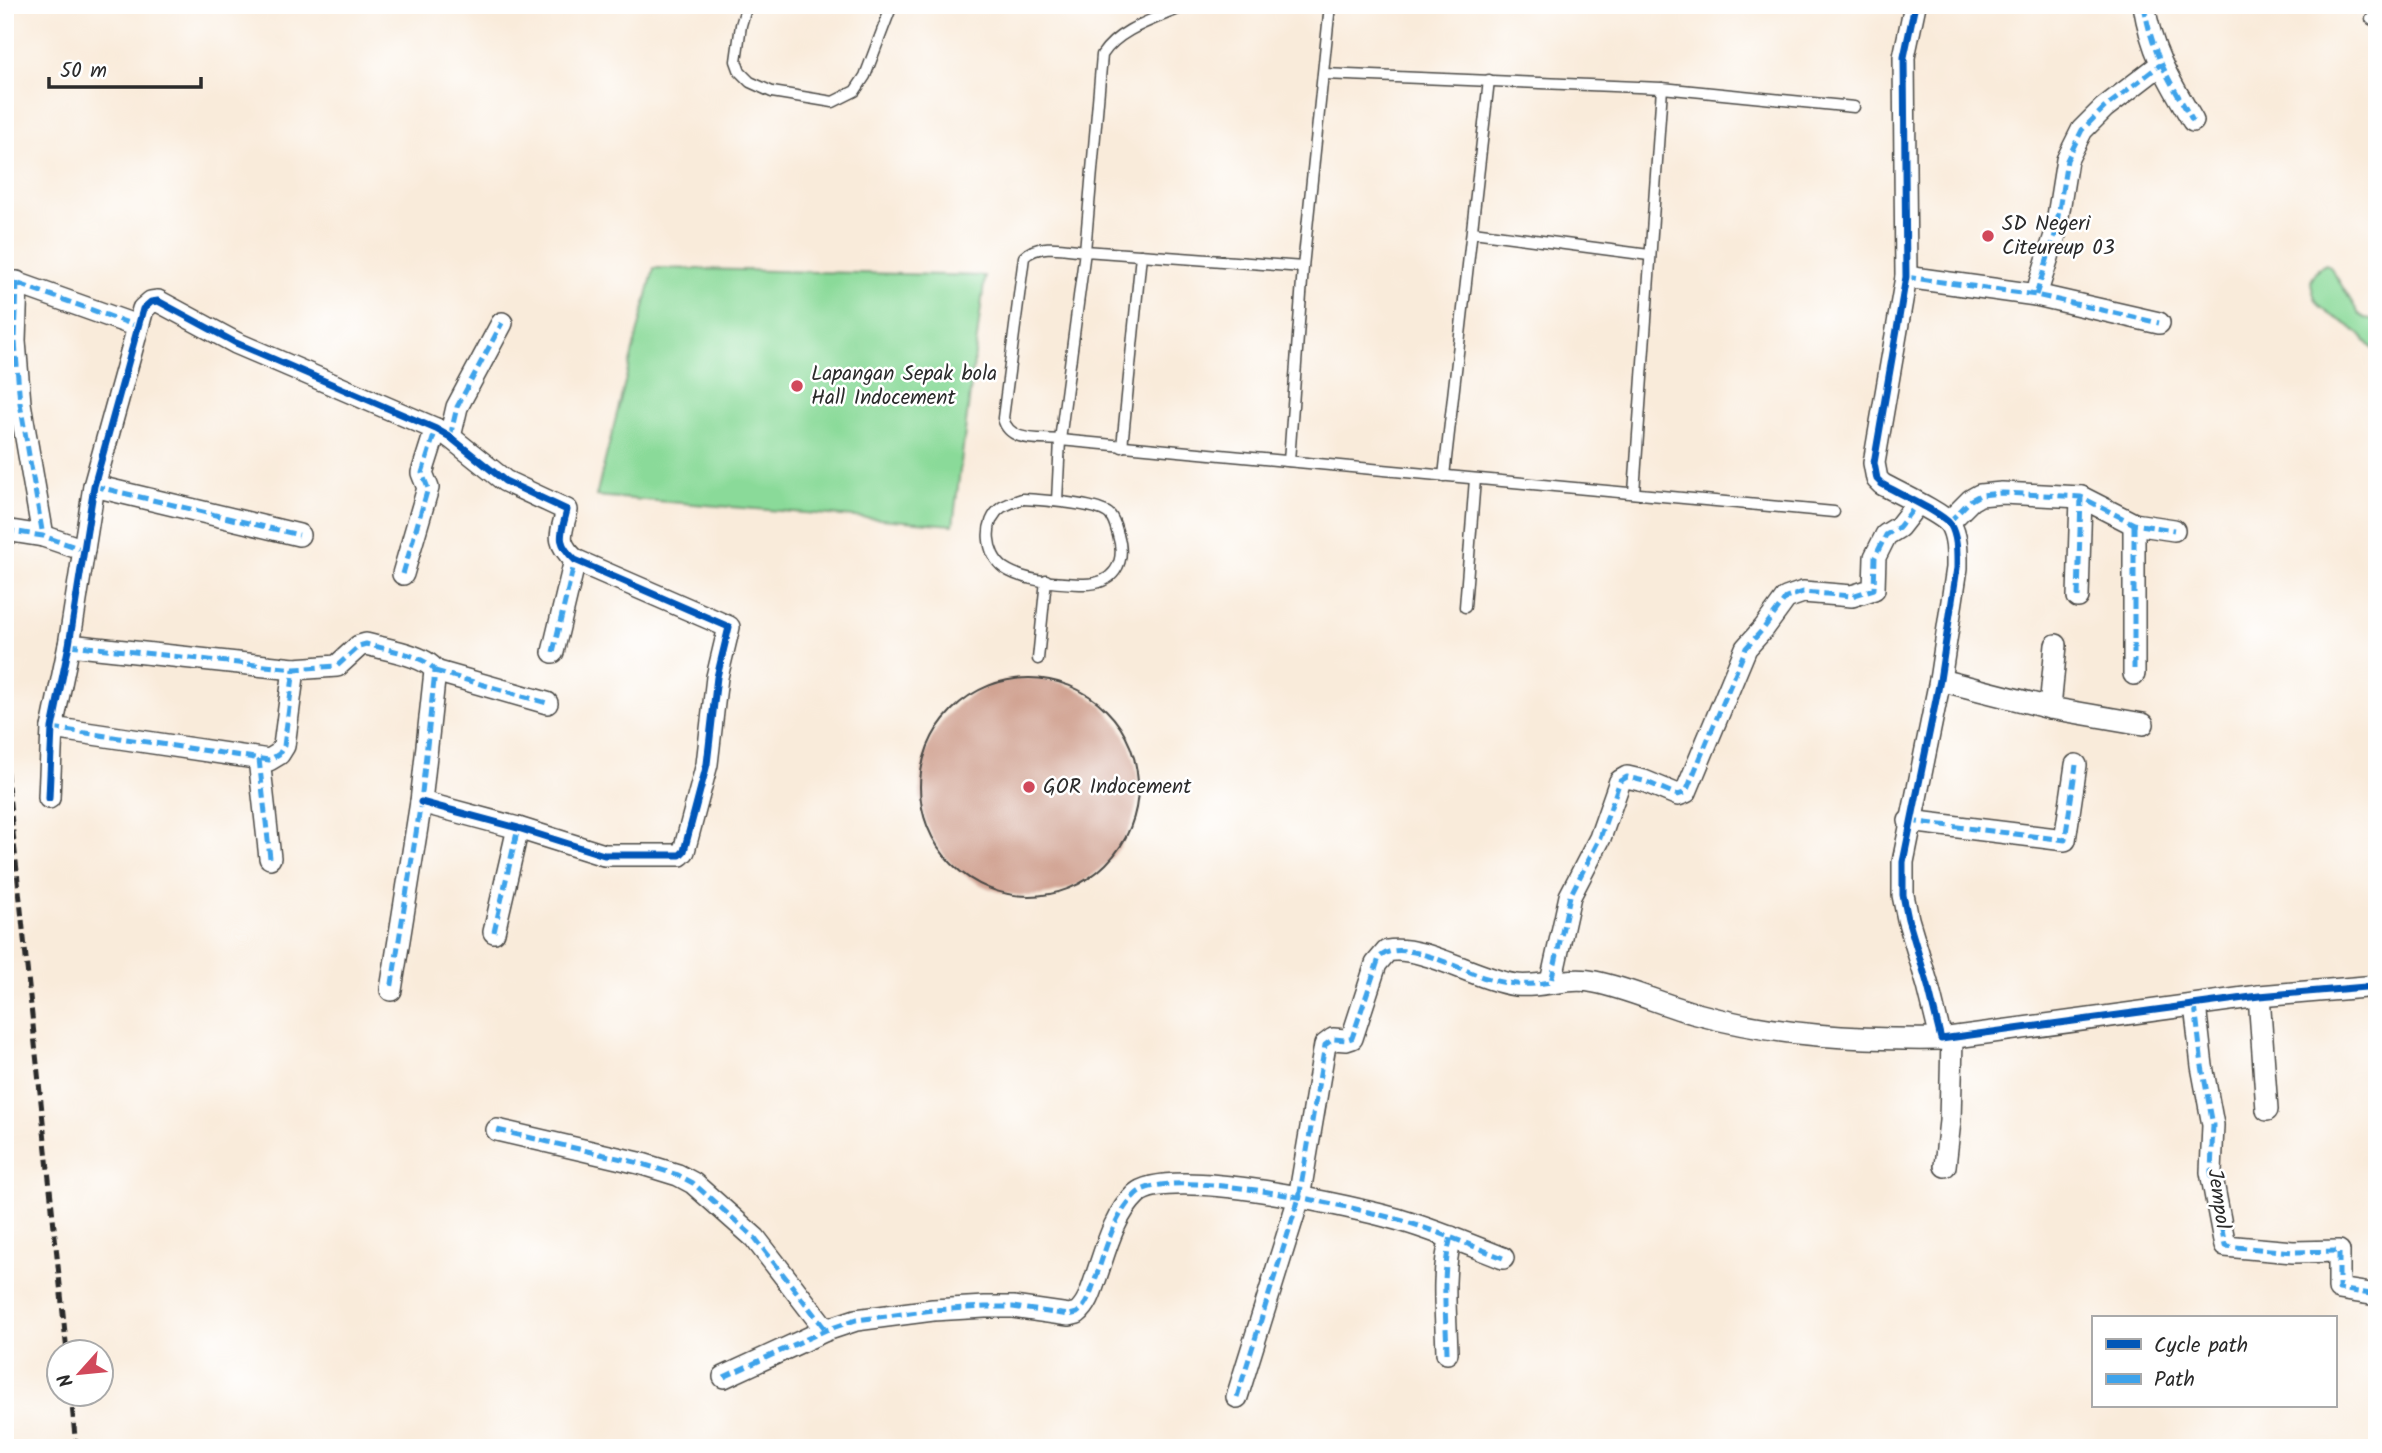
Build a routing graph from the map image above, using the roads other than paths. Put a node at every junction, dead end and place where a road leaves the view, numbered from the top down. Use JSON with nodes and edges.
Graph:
{"nodes":[{"id":1,"x":747,"y":5,"type":"edge"},
{"id":2,"x":892,"y":5,"type":"edge"},
{"id":3,"x":1187,"y":5,"type":"edge"},
{"id":4,"x":1330,"y":5,"type":"edge"},
{"id":5,"x":1915,"y":5,"type":"edge"},
{"id":6,"x":2144,"y":5,"type":"edge"},
{"id":7,"x":2160,"y":65,"type":"junction"},
{"id":8,"x":1324,"y":75,"type":"junction"},
{"id":9,"x":1489,"y":80,"type":"junction"},
{"id":10,"x":1662,"y":88,"type":"junction"},
{"id":11,"x":1854,"y":107,"type":"dead end"},
{"id":12,"x":2193,"y":121,"type":"dead end"},
{"id":13,"x":1473,"y":232,"type":"junction"},
{"id":14,"x":1085,"y":251,"type":"junction"},
{"id":15,"x":1141,"y":255,"type":"junction"},
{"id":16,"x":1649,"y":255,"type":"junction"},
{"id":17,"x":1303,"y":267,"type":"junction"},
{"id":18,"x":1906,"y":277,"type":"junction"},
{"id":19,"x":11,"y":280,"type":"edge"},
{"id":20,"x":2036,"y":295,"type":"junction"},
{"id":21,"x":502,"y":323,"type":"dead end"},
{"id":22,"x":2159,"y":323,"type":"dead end"},
{"id":23,"x":137,"y":326,"type":"junction"},
{"id":24,"x":443,"y":433,"type":"junction"},
{"id":25,"x":1060,"y":440,"type":"junction"},
{"id":26,"x":1122,"y":447,"type":"junction"},
{"id":27,"x":1289,"y":461,"type":"junction"},
{"id":28,"x":1444,"y":476,"type":"junction"},
{"id":29,"x":1475,"y":479,"type":"junction"},
{"id":30,"x":94,"y":486,"type":"junction"},
{"id":31,"x":1634,"y":493,"type":"junction"},
{"id":32,"x":2081,"y":497,"type":"junction"},
{"id":33,"x":1057,"y":501,"type":"junction"},
{"id":34,"x":1917,"y":504,"type":"junction"},
{"id":35,"x":1834,"y":512,"type":"dead end"},
{"id":36,"x":1949,"y":522,"type":"junction"},
{"id":37,"x":2134,"y":524,"type":"junction"},
{"id":38,"x":5,"y":530,"type":"edge"},
{"id":39,"x":2174,"y":530,"type":"dead end"},
{"id":40,"x":299,"y":535,"type":"dead end"},
{"id":41,"x":43,"y":536,"type":"junction"},
{"id":42,"x":84,"y":550,"type":"junction"},
{"id":43,"x":575,"y":560,"type":"junction"},
{"id":44,"x":403,"y":574,"type":"dead end"},
{"id":45,"x":1046,"y":580,"type":"junction"},
{"id":46,"x":2078,"y":597,"type":"dead end"},
{"id":47,"x":1465,"y":607,"type":"dead end"},
{"id":48,"x":69,"y":645,"type":"junction"},
{"id":49,"x":2056,"y":645,"type":"dead end"},
{"id":50,"x":553,"y":652,"type":"dead end"},
{"id":51,"x":1038,"y":659,"type":"dead end"},
{"id":52,"x":294,"y":669,"type":"junction"},
{"id":53,"x":435,"y":671,"type":"junction"},
{"id":54,"x":2134,"y":674,"type":"dead end"},
{"id":55,"x":1940,"y":680,"type":"junction"},
{"id":56,"x":547,"y":703,"type":"dead end"},
{"id":57,"x":2050,"y":708,"type":"junction"},
{"id":58,"x":2143,"y":724,"type":"dead end"},
{"id":59,"x":52,"y":729,"type":"junction"},
{"id":60,"x":259,"y":759,"type":"junction"},
{"id":61,"x":2076,"y":765,"type":"dead end"},
{"id":62,"x":49,"y":798,"type":"dead end"},
{"id":63,"x":421,"y":802,"type":"junction"},
{"id":64,"x":1909,"y":821,"type":"junction"},
{"id":65,"x":518,"y":828,"type":"junction"},
{"id":66,"x":270,"y":858,"type":"dead end"},
{"id":67,"x":494,"y":932,"type":"dead end"},
{"id":68,"x":1551,"y":982,"type":"junction"},
{"id":69,"x":2377,"y":986,"type":"edge"},
{"id":70,"x":391,"y":990,"type":"dead end"},
{"id":71,"x":2259,"y":996,"type":"junction"},
{"id":72,"x":2195,"y":1005,"type":"junction"},
{"id":73,"x":1946,"y":1039,"type":"junction"},
{"id":74,"x":2267,"y":1110,"type":"dead end"},
{"id":75,"x":497,"y":1130,"type":"dead end"},
{"id":76,"x":1945,"y":1166,"type":"dead end"},
{"id":77,"x":1299,"y":1198,"type":"junction"},
{"id":78,"x":1451,"y":1237,"type":"junction"},
{"id":79,"x":1503,"y":1258,"type":"dead end"},
{"id":80,"x":2377,"y":1294,"type":"edge"},
{"id":81,"x":826,"y":1330,"type":"junction"},
{"id":82,"x":1447,"y":1353,"type":"dead end"},
{"id":83,"x":724,"y":1377,"type":"dead end"},
{"id":84,"x":1237,"y":1397,"type":"dead end"}],
"edges":[{"from":1,"to":2,"type":"lane"},
{"from":3,"to":14,"type":"lane"},
{"from":4,"to":8,"type":"lane"},
{"from":5,"to":18,"type":"street"},
{"from":6,"to":7,"type":"street"},
{"from":7,"to":12,"type":"street"},
{"from":7,"to":20,"type":"street"},
{"from":8,"to":9,"type":"lane"},
{"from":8,"to":17,"type":"lane"},
{"from":9,"to":10,"type":"lane"},
{"from":9,"to":13,"type":"lane"},
{"from":10,"to":11,"type":"lane"},
{"from":10,"to":16,"type":"lane"},
{"from":13,"to":16,"type":"lane"},
{"from":13,"to":28,"type":"lane"},
{"from":14,"to":15,"type":"lane"},
{"from":14,"to":25,"type":"lane"},
{"from":14,"to":25,"type":"lane"},
{"from":15,"to":17,"type":"lane"},
{"from":15,"to":26,"type":"lane"},
{"from":16,"to":31,"type":"lane"},
{"from":17,"to":27,"type":"lane"},
{"from":18,"to":20,"type":"street"},
{"from":18,"to":34,"type":"street"},
{"from":19,"to":23,"type":"street"},
{"from":19,"to":41,"type":"street"},
{"from":20,"to":22,"type":"street"},
{"from":21,"to":24,"type":"street"},
{"from":23,"to":24,"type":"street"},
{"from":23,"to":30,"type":"street"},
{"from":24,"to":43,"type":"street"},
{"from":24,"to":44,"type":"street"},
{"from":25,"to":26,"type":"lane"},
{"from":25,"to":33,"type":"lane"},
{"from":26,"to":27,"type":"lane"},
{"from":27,"to":28,"type":"lane"},
{"from":28,"to":29,"type":"lane"},
{"from":29,"to":31,"type":"lane"},
{"from":29,"to":47,"type":"lane"},
{"from":30,"to":40,"type":"street"},
{"from":30,"to":42,"type":"street"},
{"from":31,"to":35,"type":"lane"},
{"from":32,"to":36,"type":"street"},
{"from":32,"to":37,"type":"street"},
{"from":32,"to":46,"type":"street"},
{"from":33,"to":45,"type":"lane"},
{"from":33,"to":45,"type":"lane"},
{"from":34,"to":36,"type":"street"},
{"from":34,"to":68,"type":"street"},
{"from":36,"to":55,"type":"street"},
{"from":37,"to":39,"type":"street"},
{"from":37,"to":54,"type":"street"},
{"from":38,"to":41,"type":"street"},
{"from":41,"to":42,"type":"street"},
{"from":42,"to":48,"type":"street"},
{"from":43,"to":50,"type":"street"},
{"from":43,"to":65,"type":"street"},
{"from":45,"to":51,"type":"lane"},
{"from":48,"to":52,"type":"street"},
{"from":48,"to":59,"type":"street"},
{"from":49,"to":57,"type":"street"},
{"from":52,"to":53,"type":"street"},
{"from":52,"to":60,"type":"street"},
{"from":53,"to":56,"type":"street"},
{"from":53,"to":63,"type":"street"},
{"from":55,"to":57,"type":"street"},
{"from":55,"to":64,"type":"street"},
{"from":57,"to":58,"type":"street"},
{"from":59,"to":60,"type":"street"},
{"from":59,"to":62,"type":"street"},
{"from":60,"to":66,"type":"street"},
{"from":61,"to":64,"type":"street"},
{"from":63,"to":65,"type":"street"},
{"from":63,"to":70,"type":"street"},
{"from":64,"to":73,"type":"street"},
{"from":65,"to":67,"type":"street"},
{"from":68,"to":73,"type":"street"},
{"from":68,"to":77,"type":"street"},
{"from":69,"to":71,"type":"street"},
{"from":71,"to":72,"type":"street"},
{"from":71,"to":74,"type":"street"},
{"from":72,"to":73,"type":"street"},
{"from":72,"to":80,"type":"street","name":"Jempol"},
{"from":73,"to":76,"type":"street"},
{"from":75,"to":81,"type":"street"},
{"from":77,"to":78,"type":"street"},
{"from":77,"to":81,"type":"street"},
{"from":77,"to":84,"type":"street"},
{"from":78,"to":79,"type":"street"},
{"from":78,"to":82,"type":"street"},
{"from":81,"to":83,"type":"street"}]}
